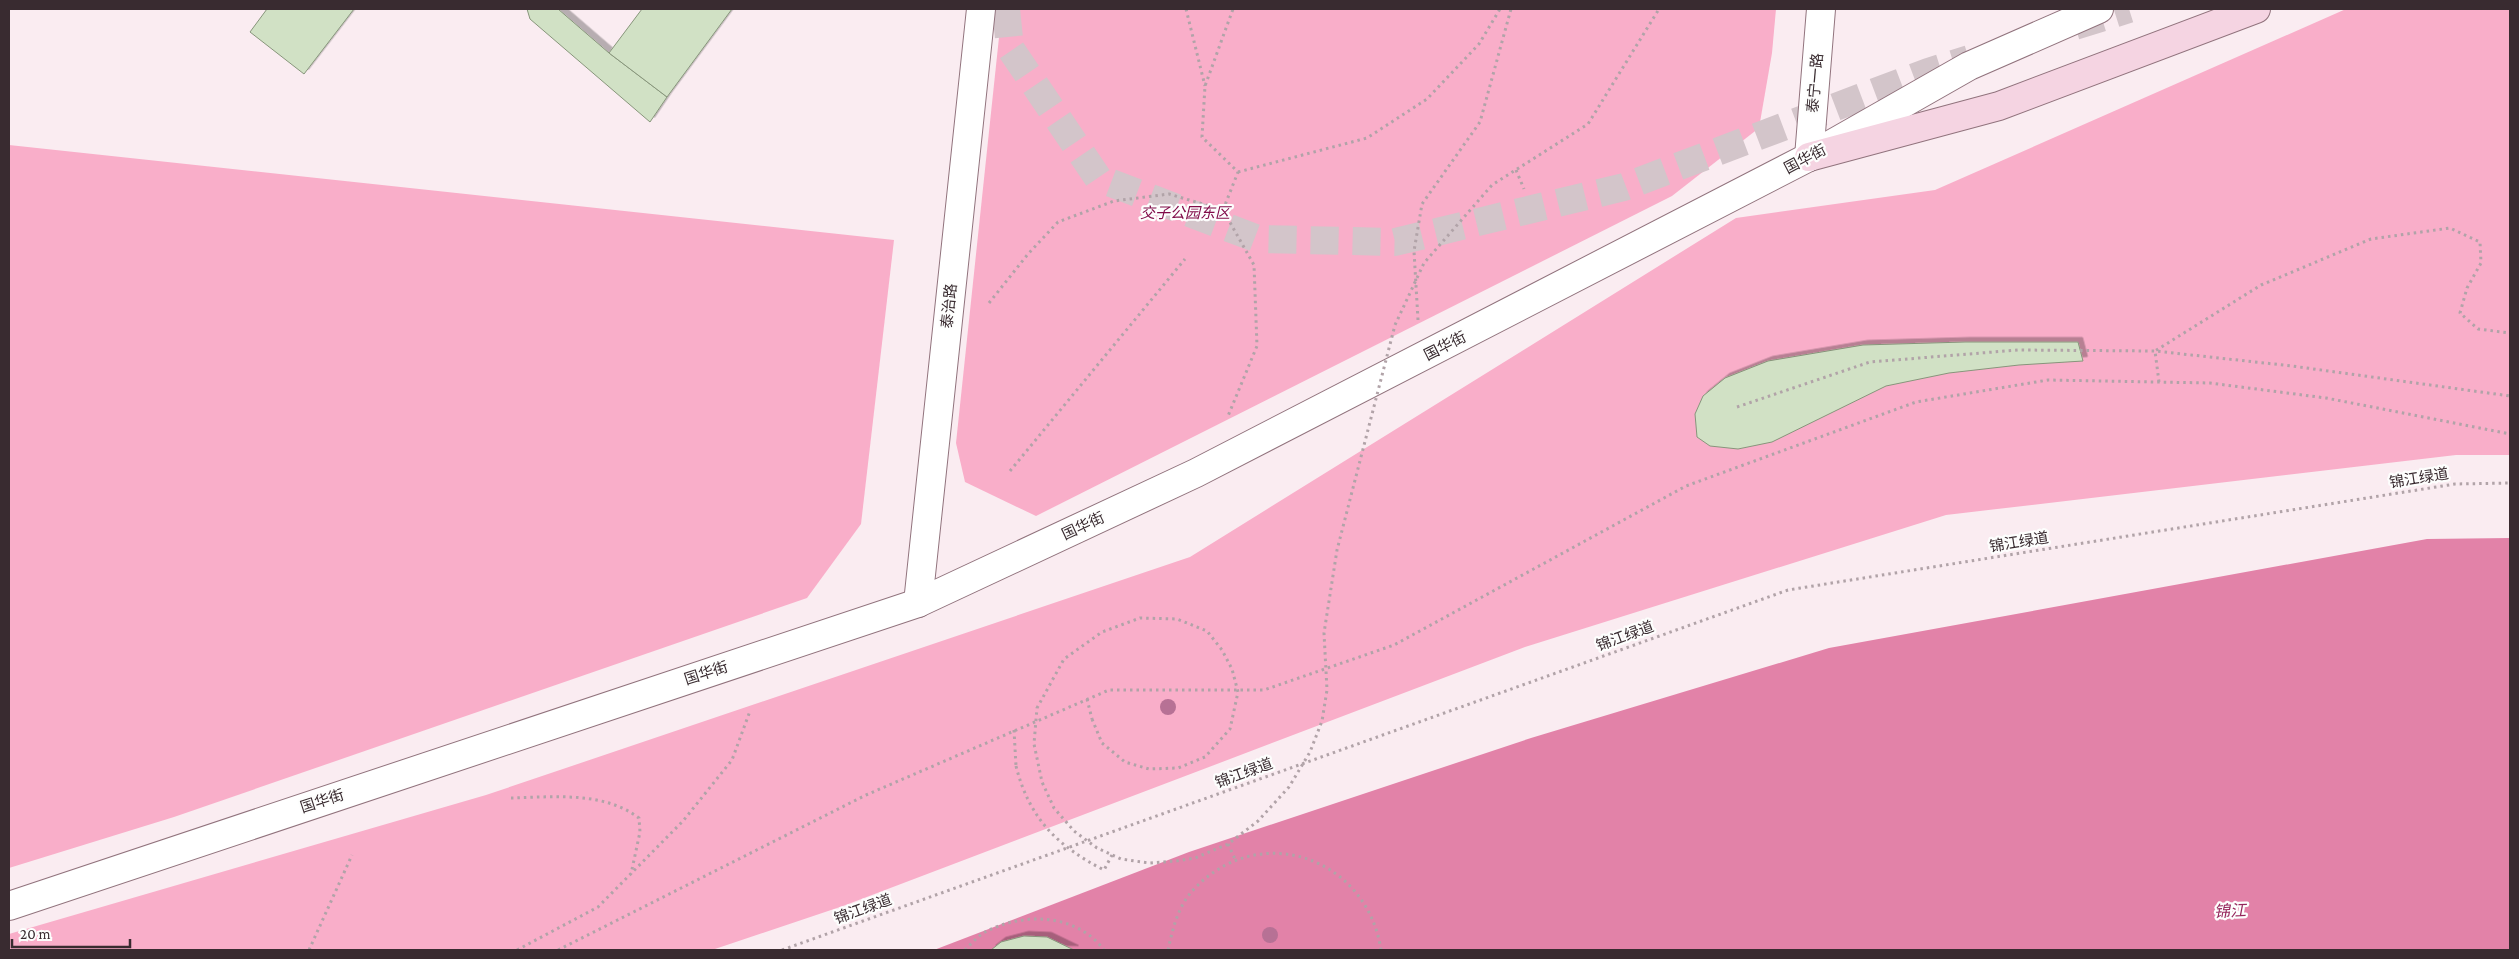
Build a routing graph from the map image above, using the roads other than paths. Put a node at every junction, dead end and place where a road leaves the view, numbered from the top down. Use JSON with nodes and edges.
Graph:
{"nodes":[{"id":1,"x":981,"y":9,"type":"edge"},
{"id":2,"x":1821,"y":9,"type":"edge"},
{"id":3,"x":2099,"y":9,"type":"tunnel mouth"},
{"id":4,"x":2256,"y":9,"type":"edge"},
{"id":5,"x":1809,"y":157,"type":"junction"},
{"id":6,"x":918,"y":603,"type":"junction"},
{"id":7,"x":9,"y":906,"type":"edge"}],
"edges":[{"from":1,"to":6,"type":"street","name":"泰治路"},
{"from":2,"to":5,"type":"street","name":"泰宁一路"},
{"from":3,"to":5,"type":"street","name":"国华街"},
{"from":4,"to":5,"type":"main road"},
{"from":5,"to":6,"type":"street","name":"国华街"},
{"from":6,"to":7,"type":"street","name":"国华街"}]}
